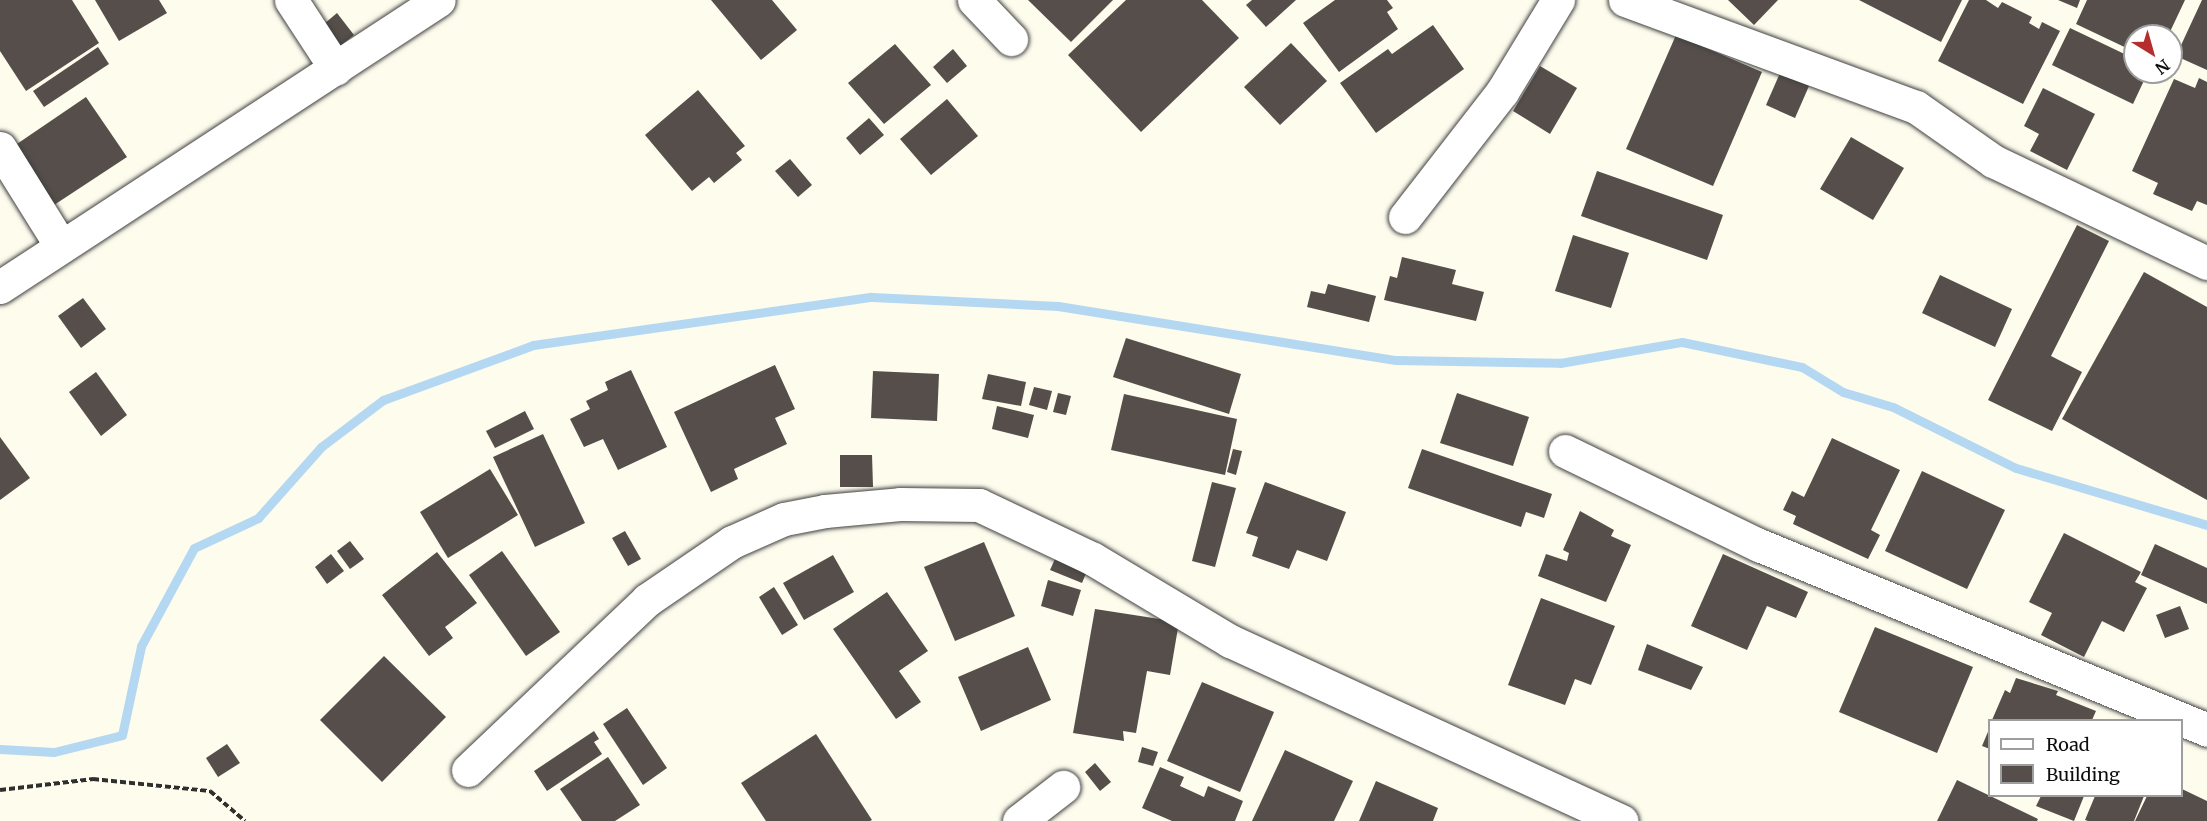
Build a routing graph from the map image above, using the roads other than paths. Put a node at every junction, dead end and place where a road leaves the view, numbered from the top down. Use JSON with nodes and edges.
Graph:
{"nodes":[{"id":1,"x":291,"y":0,"type":"edge"},
{"id":2,"x":439,"y":0,"type":"edge"},
{"id":3,"x":974,"y":0,"type":"edge"},
{"id":4,"x":1558,"y":0,"type":"edge"},
{"id":5,"x":1625,"y":0,"type":"edge"},
{"id":6,"x":1011,"y":39,"type":"dead end"},
{"id":7,"x":336,"y":69,"type":"junction"},
{"id":8,"x":0,"y":148,"type":"edge"},
{"id":9,"x":1405,"y":217,"type":"dead end"},
{"id":10,"x":61,"y":246,"type":"junction"},
{"id":11,"x":2207,"y":263,"type":"edge"},
{"id":12,"x":0,"y":287,"type":"edge"},
{"id":13,"x":1565,"y":451,"type":"dead end"},
{"id":14,"x":2180,"y":719,"type":"edge"},
{"id":15,"x":2183,"y":720,"type":"edge"},
{"id":16,"x":2207,"y":730,"type":"edge"},
{"id":17,"x":468,"y":770,"type":"dead end"},
{"id":18,"x":1063,"y":787,"type":"dead end"},
{"id":19,"x":1610,"y":819,"type":"edge"},
{"id":20,"x":1019,"y":821,"type":"edge"}],
"edges":[{"from":1,"to":7,"type":"street"},
{"from":2,"to":7,"type":"street"},
{"from":3,"to":6,"type":"street"},
{"from":4,"to":9,"type":"street"},
{"from":5,"to":11,"type":"street"},
{"from":7,"to":10,"type":"street"},
{"from":8,"to":10,"type":"street"},
{"from":10,"to":12,"type":"street"},
{"from":13,"to":14,"type":"street"},
{"from":15,"to":16,"type":"street"},
{"from":17,"to":19,"type":"street"},
{"from":18,"to":20,"type":"street"}]}
